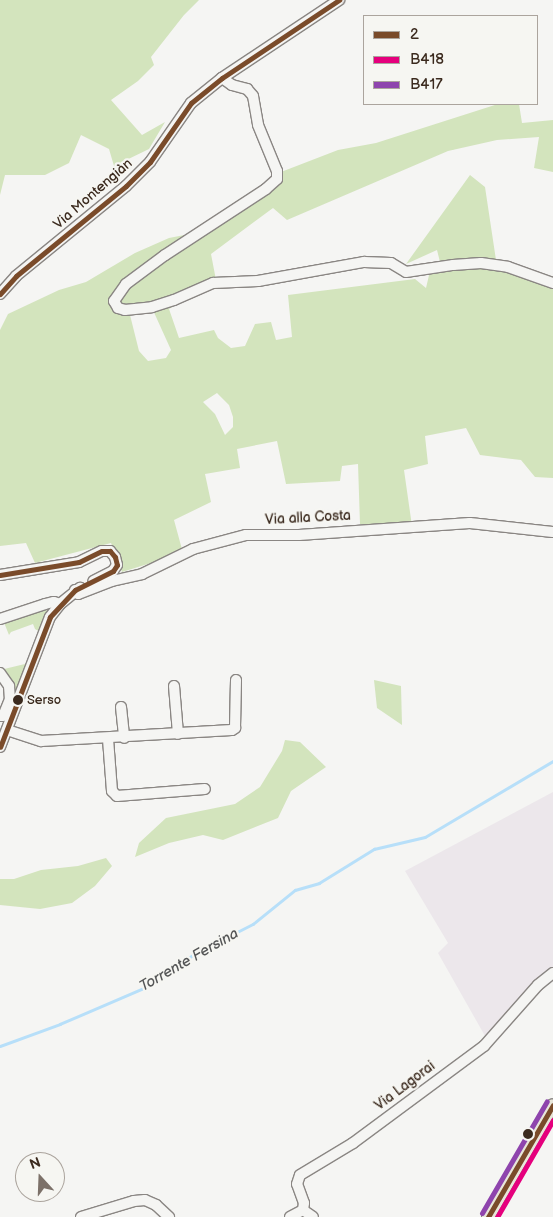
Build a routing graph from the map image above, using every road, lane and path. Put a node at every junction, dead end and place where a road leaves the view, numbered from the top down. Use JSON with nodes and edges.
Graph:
{"nodes":[{"id":1,"x":339,"y":0,"type":"edge"},
{"id":2,"x":222,"y":78,"type":"junction"},
{"id":3,"x":553,"y":283,"type":"edge"},
{"id":4,"x":0,"y":294,"type":"edge"},
{"id":5,"x":553,"y":532,"type":"edge"},
{"id":6,"x":0,"y":575,"type":"edge"},
{"id":7,"x":75,"y":590,"type":"junction"},
{"id":8,"x":60,"y":604,"type":"junction"},
{"id":9,"x":0,"y":619,"type":"edge"},
{"id":10,"x":0,"y":673,"type":"edge"},
{"id":11,"x":236,"y":680,"type":"dead end"},
{"id":12,"x":174,"y":686,"type":"dead end"},
{"id":13,"x":121,"y":707,"type":"dead end"},
{"id":14,"x":1,"y":714,"type":"edge"},
{"id":15,"x":8,"y":729,"type":"junction"},
{"id":16,"x":178,"y":734,"type":"junction"},
{"id":17,"x":124,"y":738,"type":"junction"},
{"id":18,"x":108,"y":739,"type":"junction"},
{"id":19,"x":0,"y":747,"type":"edge"},
{"id":20,"x":205,"y":789,"type":"dead end"},
{"id":21,"x":553,"y":973,"type":"edge"},
{"id":22,"x":553,"y":1105,"type":"edge"},
{"id":23,"x":303,"y":1210,"type":"junction"},
{"id":24,"x":81,"y":1217,"type":"edge"},
{"id":25,"x":169,"y":1217,"type":"edge"},
{"id":26,"x":290,"y":1217,"type":"edge"},
{"id":27,"x":313,"y":1217,"type":"edge"},
{"id":28,"x":488,"y":1217,"type":"edge"}],
"edges":[{"from":1,"to":2,"type":"street","name":"Via Montengiàn"},
{"from":2,"to":3,"type":"street"},
{"from":2,"to":4,"type":"street","name":"Via Montengiàn"},
{"from":5,"to":7,"type":"street","name":"Via alla Costa"},
{"from":6,"to":7,"type":"street"},
{"from":7,"to":8,"type":"street"},
{"from":8,"to":9,"type":"street"},
{"from":8,"to":15,"type":"street"},
{"from":10,"to":14,"type":"street"},
{"from":11,"to":16,"type":"street"},
{"from":12,"to":16,"type":"street"},
{"from":13,"to":17,"type":"street"},
{"from":14,"to":15,"type":"street"},
{"from":15,"to":18,"type":"street"},
{"from":15,"to":19,"type":"street"},
{"from":16,"to":17,"type":"street"},
{"from":17,"to":18,"type":"street"},
{"from":18,"to":20,"type":"street"},
{"from":21,"to":23,"type":"street","name":"Via Lagorai"},
{"from":22,"to":28,"type":"main road"},
{"from":23,"to":26,"type":"street"},
{"from":23,"to":27,"type":"street"},
{"from":24,"to":25,"type":"street"}]}
